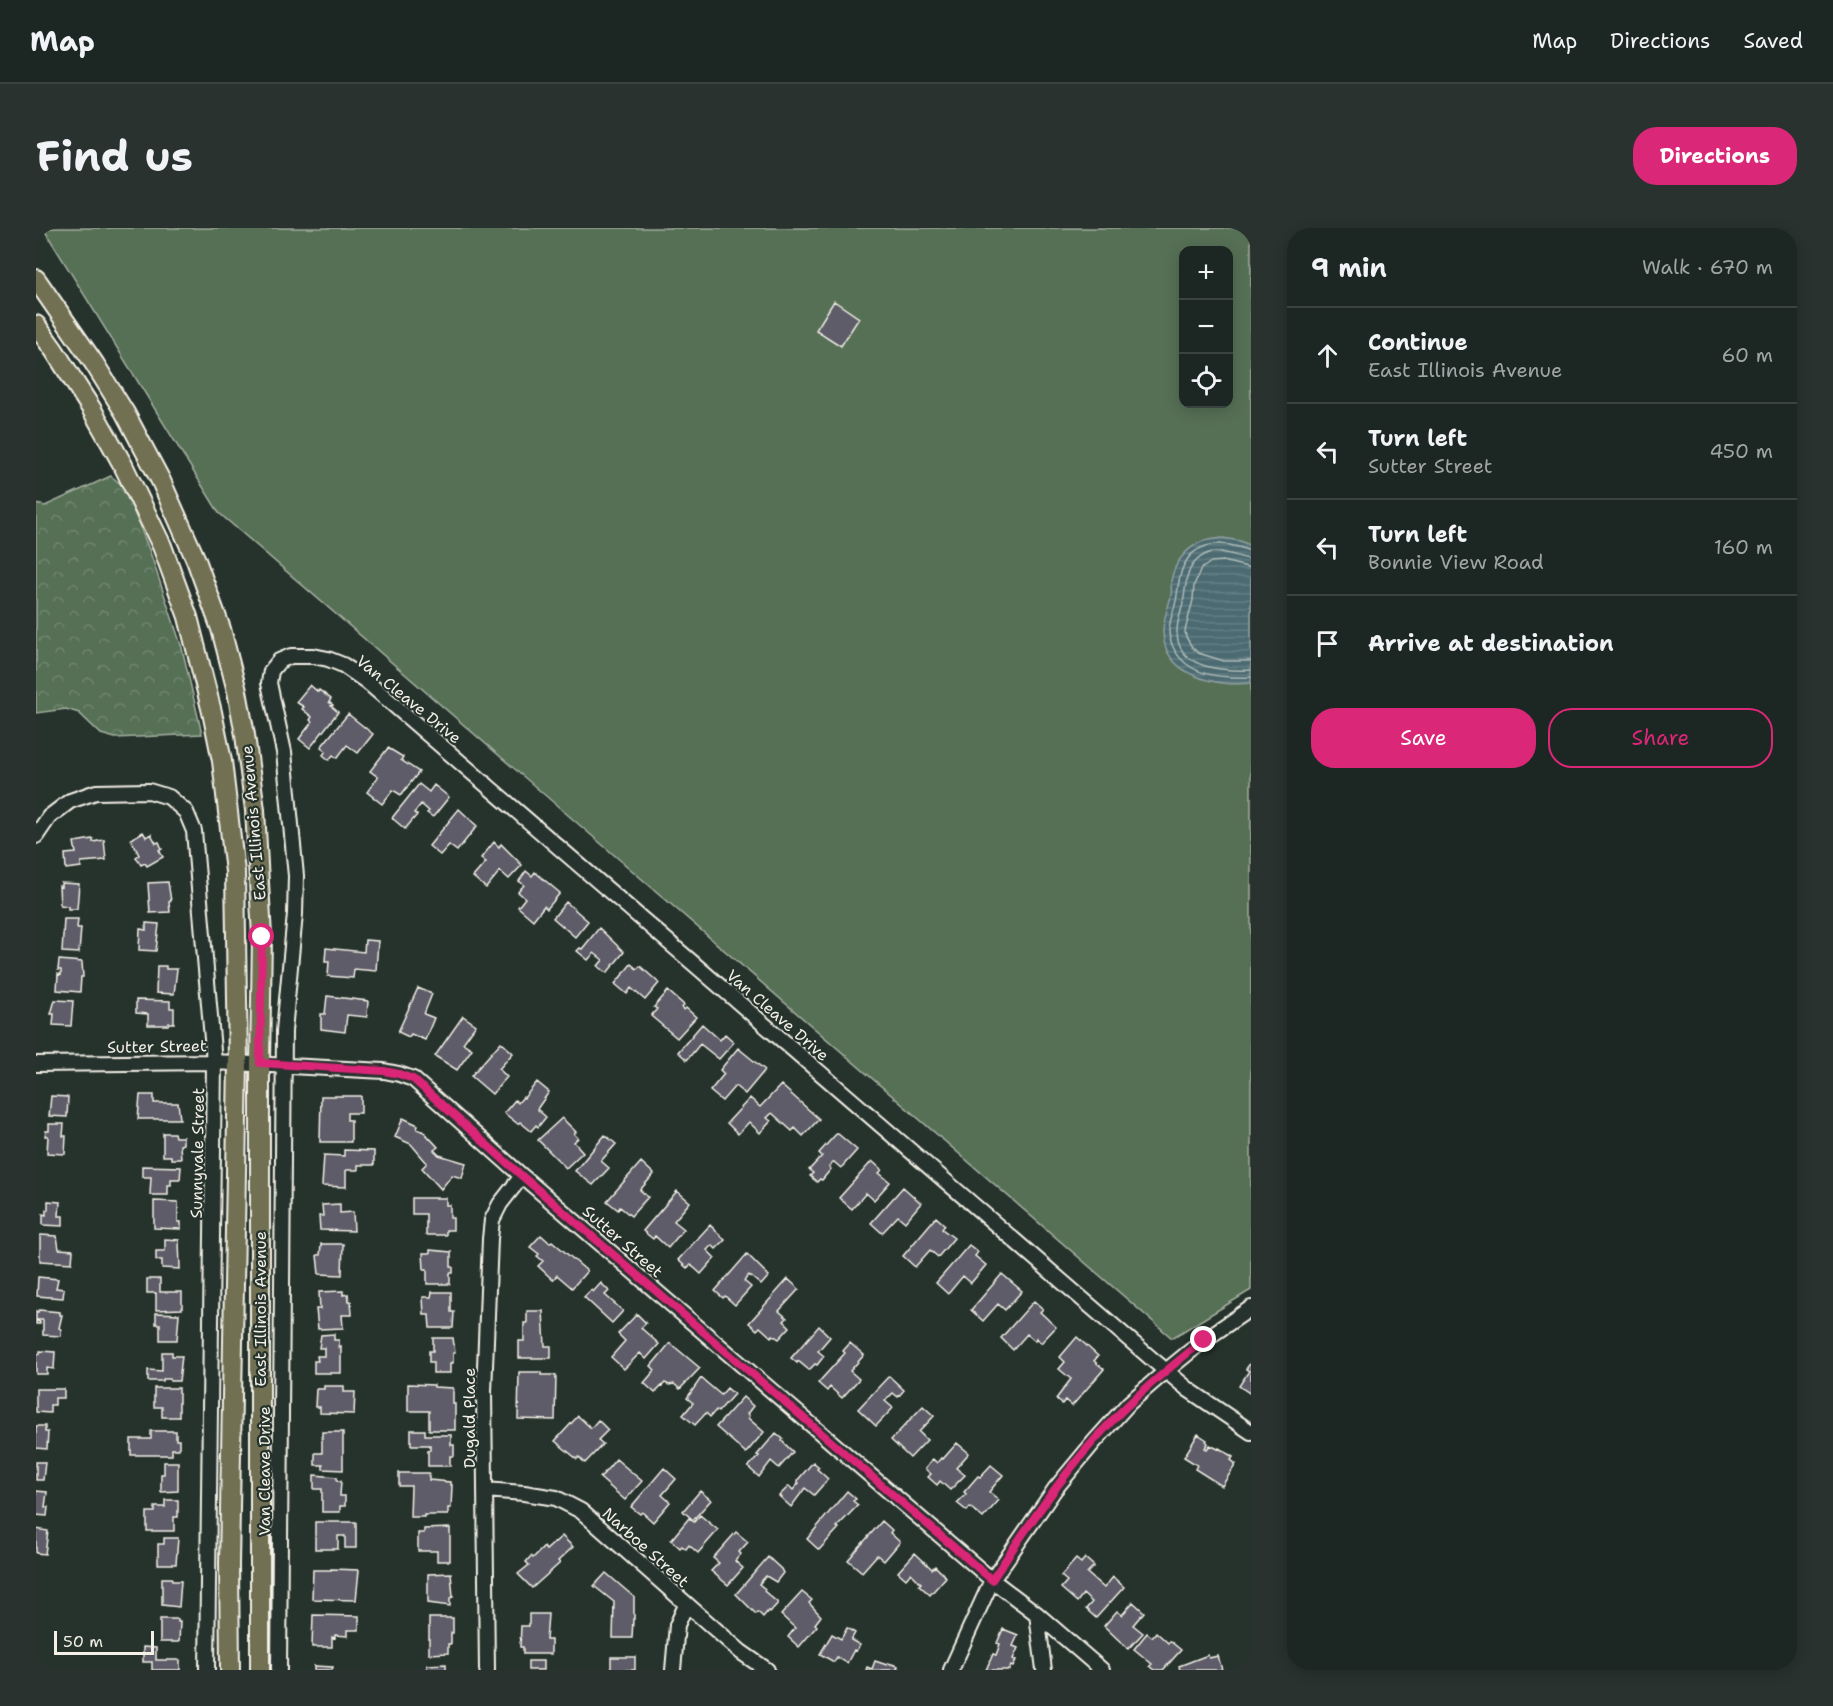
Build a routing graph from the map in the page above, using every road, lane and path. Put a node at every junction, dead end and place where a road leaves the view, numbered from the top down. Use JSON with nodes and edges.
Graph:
{"nodes":[{"id":1,"x":36,"y":279,"type":"edge"},
{"id":2,"x":36,"y":325,"type":"edge"},
{"id":3,"x":36,"y":836,"type":"edge"},
{"id":4,"x":214,"y":1062,"type":"junction"},
{"id":5,"x":238,"y":1062,"type":"junction"},
{"id":6,"x":260,"y":1063,"type":"junction"},
{"id":7,"x":36,"y":1064,"type":"edge"},
{"id":8,"x":284,"y":1065,"type":"junction"},
{"id":9,"x":522,"y":1176,"type":"junction"},
{"id":10,"x":1251,"y":1308,"type":"edge"},
{"id":11,"x":1166,"y":1371,"type":"junction"},
{"id":12,"x":1251,"y":1432,"type":"edge"},
{"id":13,"x":485,"y":1491,"type":"junction"},
{"id":14,"x":229,"y":1564,"type":"junction"},
{"id":15,"x":260,"y":1564,"type":"junction"},
{"id":16,"x":992,"y":1580,"type":"junction"},
{"id":17,"x":686,"y":1605,"type":"junction"},
{"id":18,"x":1037,"y":1614,"type":"junction"},
{"id":19,"x":207,"y":1670,"type":"edge"},
{"id":20,"x":230,"y":1670,"type":"edge"},
{"id":21,"x":260,"y":1670,"type":"edge"},
{"id":22,"x":279,"y":1670,"type":"edge"},
{"id":23,"x":487,"y":1670,"type":"edge"},
{"id":24,"x":673,"y":1670,"type":"edge"},
{"id":25,"x":767,"y":1670,"type":"edge"},
{"id":26,"x":951,"y":1670,"type":"edge"},
{"id":27,"x":1044,"y":1670,"type":"edge"},
{"id":28,"x":1102,"y":1670,"type":"edge"}],
"edges":[{"from":1,"to":6,"type":"main road","name":"East Illinois Avenue"},
{"from":2,"to":5,"type":"main road","name":"East Illinois Avenue"},
{"from":3,"to":4,"type":"street","name":"Sunnyvale Street"},
{"from":4,"to":5,"type":"street","name":"Sutter Street"},
{"from":4,"to":7,"type":"street","name":"Sutter Street"},
{"from":4,"to":19,"type":"street","name":"Sunnyvale Street"},
{"from":5,"to":6,"type":"street","name":"Sutter Street"},
{"from":5,"to":14,"type":"main road","name":"East Illinois Avenue"},
{"from":6,"to":8,"type":"street","name":"Sutter Street"},
{"from":6,"to":15,"type":"main road","name":"East Illinois Avenue"},
{"from":8,"to":9,"type":"street","name":"Sutter Street"},
{"from":8,"to":11,"type":"street","name":"Van Cleave Drive"},
{"from":8,"to":22,"type":"street","name":"Van Cleave Drive"},
{"from":9,"to":13,"type":"street","name":"Dugald Place"},
{"from":9,"to":16,"type":"street","name":"Sutter Street"},
{"from":10,"to":11,"type":"street"},
{"from":11,"to":12,"type":"street","name":"Van Cleave Drive"},
{"from":11,"to":16,"type":"street"},
{"from":13,"to":17,"type":"street","name":"Narboe Street"},
{"from":13,"to":23,"type":"street","name":"Dugald Place"},
{"from":14,"to":15,"type":"main road"},
{"from":14,"to":20,"type":"main road","name":"East Illinois Avenue"},
{"from":15,"to":21,"type":"main road","name":"East Illinois Avenue"},
{"from":16,"to":18,"type":"street","name":"Sutter Street"},
{"from":16,"to":26,"type":"street"},
{"from":17,"to":24,"type":"street"},
{"from":17,"to":25,"type":"street","name":"Narboe Street"},
{"from":18,"to":27,"type":"street"},
{"from":18,"to":28,"type":"street","name":"Sutter Street"}]}
